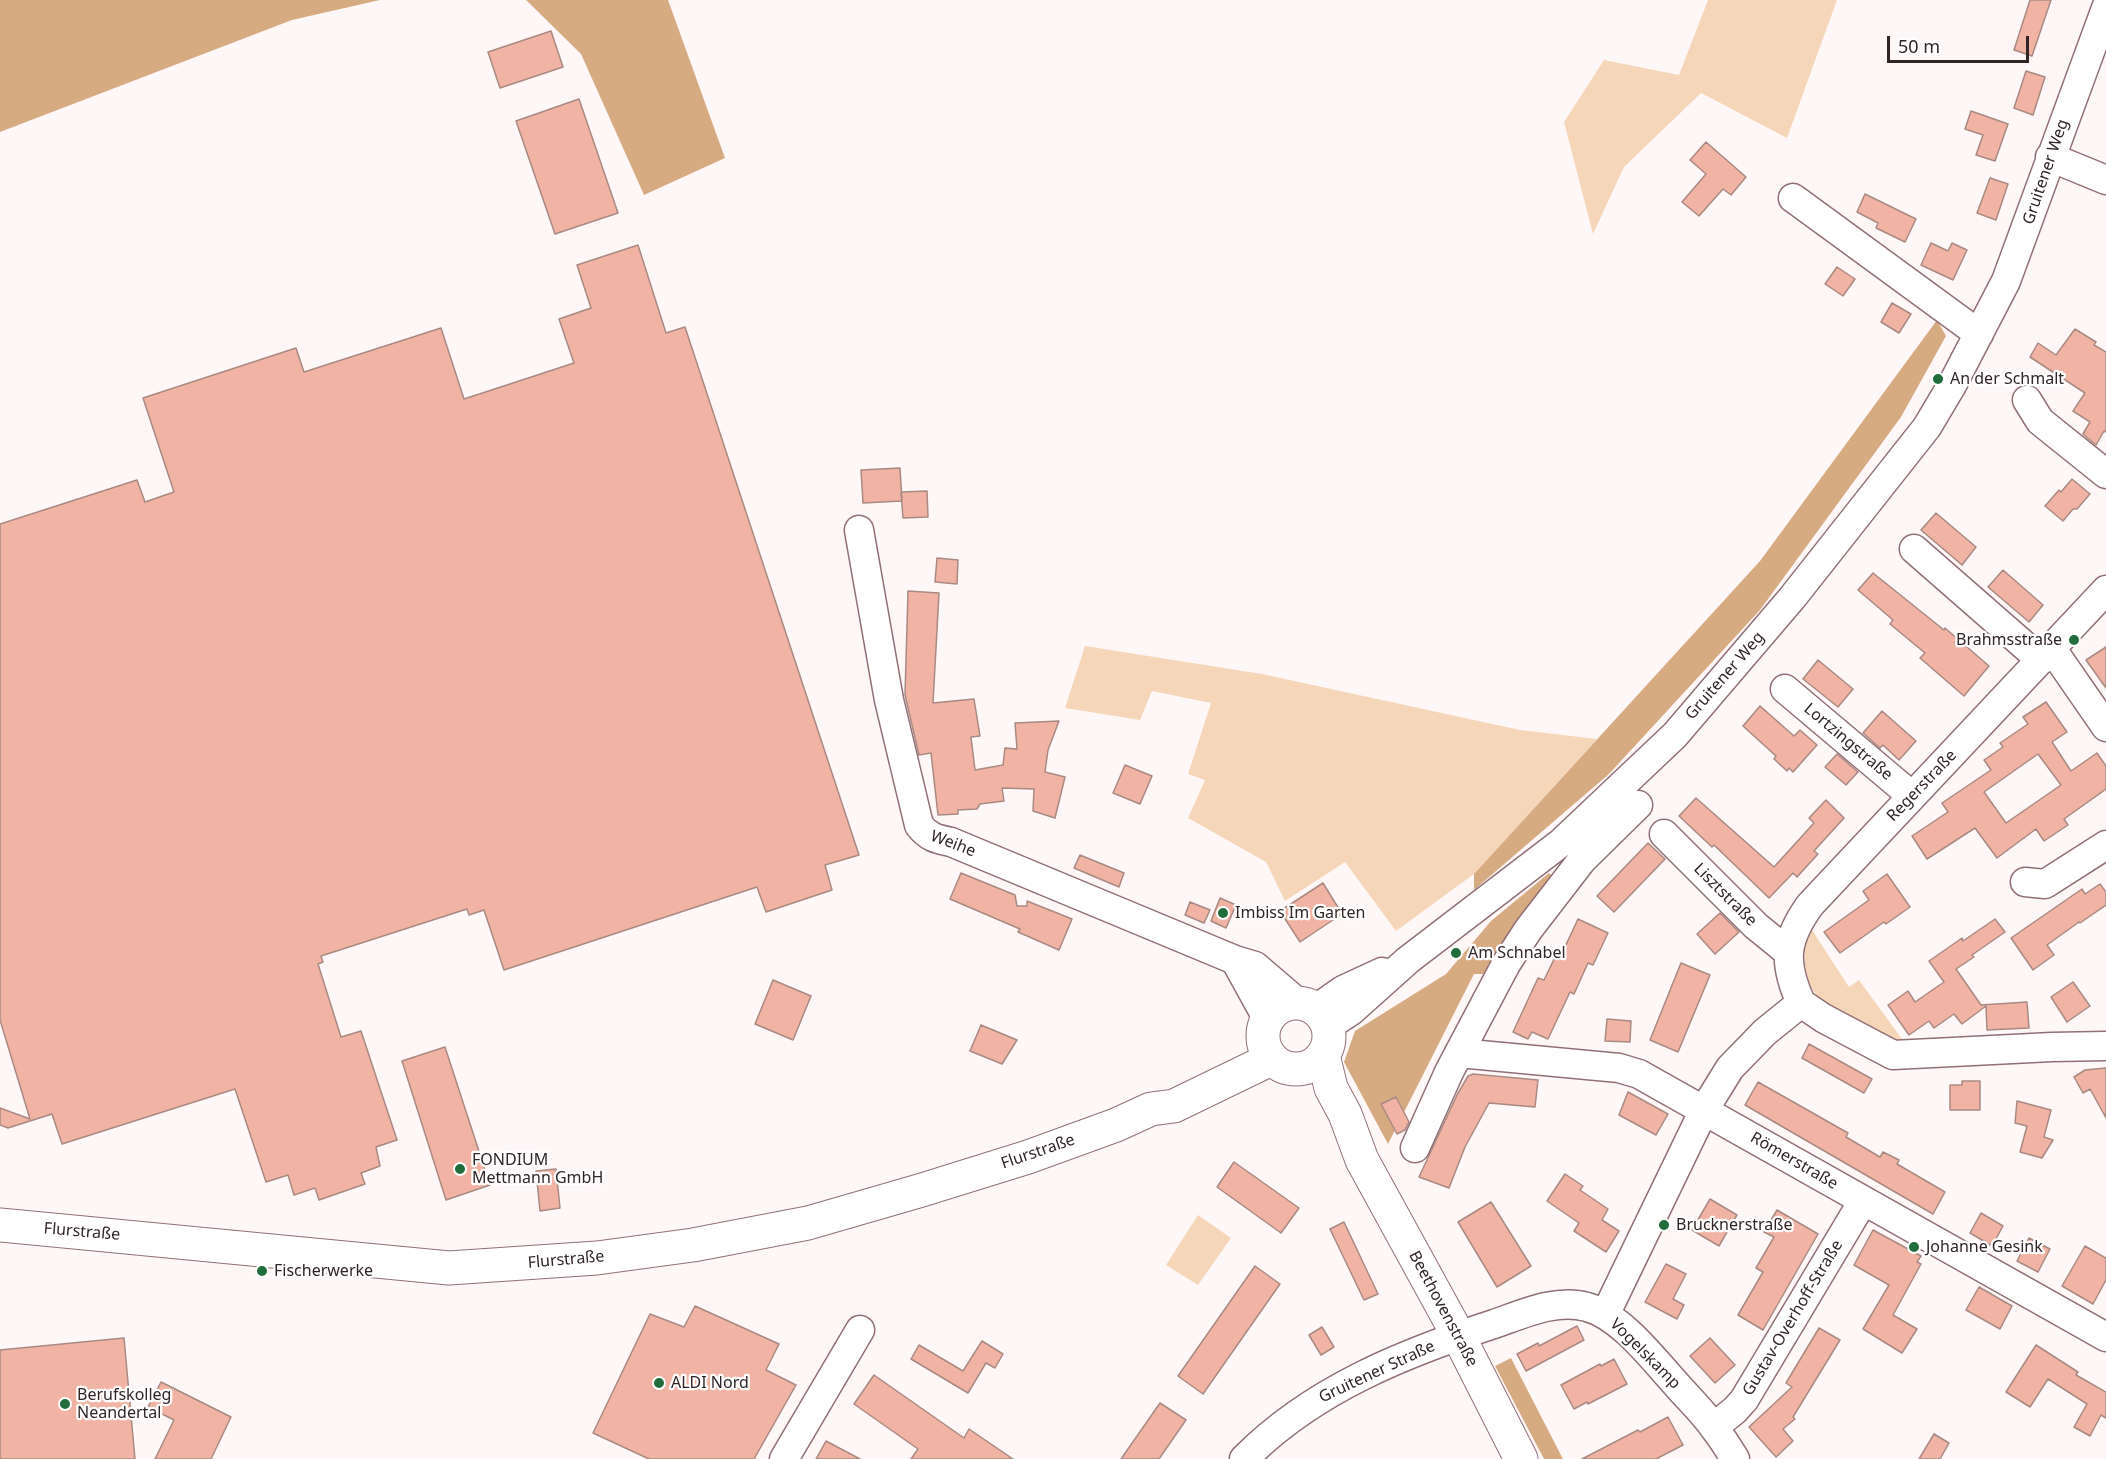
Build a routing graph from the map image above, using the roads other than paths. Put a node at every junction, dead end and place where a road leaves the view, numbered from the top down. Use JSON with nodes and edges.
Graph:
{"nodes":[{"id":1,"x":2106,"y":8,"type":"edge"},
{"id":2,"x":2050,"y":157,"type":"junction"},
{"id":3,"x":2106,"y":180,"type":"edge"},
{"id":4,"x":1793,"y":198,"type":"dead end"},
{"id":5,"x":1979,"y":334,"type":"junction"},
{"id":6,"x":2027,"y":400,"type":"dead end"},
{"id":7,"x":2106,"y":474,"type":"edge"},
{"id":8,"x":859,"y":530,"type":"dead end"},
{"id":9,"x":1914,"y":549,"type":"dead end"},
{"id":10,"x":2106,"y":590,"type":"edge"},
{"id":11,"x":2047,"y":654,"type":"junction"},
{"id":12,"x":1785,"y":689,"type":"dead end"},
{"id":13,"x":2106,"y":727,"type":"edge"},
{"id":14,"x":1912,"y":796,"type":"junction"},
{"id":15,"x":1638,"y":805,"type":"dead end"},
{"id":16,"x":1664,"y":834,"type":"dead end"},
{"id":17,"x":2106,"y":845,"type":"edge"},
{"id":18,"x":2025,"y":882,"type":"dead end"},
{"id":19,"x":1788,"y":952,"type":"junction"},
{"id":20,"x":1235,"y":960,"type":"junction"},
{"id":21,"x":1801,"y":1003,"type":"junction"},
{"id":22,"x":1316,"y":1023,"type":"junction"},
{"id":23,"x":1273,"y":1046,"type":"junction"},
{"id":24,"x":2106,"y":1046,"type":"edge"},
{"id":25,"x":1459,"y":1053,"type":"junction"},
{"id":26,"x":1704,"y":1110,"type":"junction"},
{"id":27,"x":1415,"y":1148,"type":"dead end"},
{"id":28,"x":1362,"y":1160,"type":"junction"},
{"id":29,"x":1863,"y":1201,"type":"junction"},
{"id":30,"x":0,"y":1225,"type":"edge"},
{"id":31,"x":1605,"y":1315,"type":"junction"},
{"id":32,"x":860,"y":1330,"type":"dead end"},
{"id":33,"x":1458,"y":1335,"type":"junction"},
{"id":34,"x":2106,"y":1337,"type":"edge"},
{"id":35,"x":1714,"y":1427,"type":"junction"},
{"id":36,"x":784,"y":1459,"type":"edge"},
{"id":37,"x":1244,"y":1459,"type":"edge"},
{"id":38,"x":1521,"y":1459,"type":"edge"},
{"id":39,"x":1735,"y":1459,"type":"edge"}],
"edges":[{"from":1,"to":2,"type":"street","name":"Gruitener Weg"},
{"from":2,"to":3,"type":"street"},
{"from":2,"to":5,"type":"street","name":"Gruitener Weg"},
{"from":4,"to":5,"type":"street"},
{"from":5,"to":22,"type":"street","name":"Gruitener Weg"},
{"from":6,"to":7,"type":"street"},
{"from":8,"to":20,"type":"street","name":"Weihe"},
{"from":9,"to":11,"type":"street"},
{"from":10,"to":11,"type":"street","name":"Regerstraße"},
{"from":11,"to":13,"type":"street"},
{"from":11,"to":14,"type":"street","name":"Regerstraße"},
{"from":12,"to":14,"type":"street","name":"Lortzingstraße"},
{"from":14,"to":19,"type":"street","name":"Regerstraße"},
{"from":15,"to":25,"type":"street"},
{"from":16,"to":19,"type":"street","name":"Lisztstraße"},
{"from":17,"to":18,"type":"street"},
{"from":19,"to":21,"type":"street","name":"Regerstraße"},
{"from":20,"to":22,"type":"street","name":"Weihe"},
{"from":20,"to":23,"type":"street"},
{"from":21,"to":24,"type":"street"},
{"from":21,"to":26,"type":"street"},
{"from":22,"to":23,"type":"main road"},
{"from":22,"to":23,"type":"main road"},
{"from":22,"to":28,"type":"main road","name":"Beethovenstraße"},
{"from":23,"to":28,"type":"main road","name":"Beethovenstraße"},
{"from":23,"to":30,"type":"main road","name":"Flurstraße"},
{"from":25,"to":26,"type":"street","name":"Römerstraße"},
{"from":25,"to":27,"type":"street"},
{"from":26,"to":29,"type":"street","name":"Römerstraße"},
{"from":26,"to":31,"type":"street"},
{"from":28,"to":33,"type":"main road","name":"Beethovenstraße"},
{"from":29,"to":34,"type":"street","name":"Römerstraße"},
{"from":29,"to":35,"type":"street","name":"Gustav-Overhoff-Straße"},
{"from":31,"to":33,"type":"street","name":"Vogelskamp"},
{"from":31,"to":35,"type":"street","name":"Vogelskamp"},
{"from":32,"to":36,"type":"street"},
{"from":33,"to":37,"type":"street","name":"Gruitener Straße"},
{"from":33,"to":38,"type":"main road","name":"Beethovenstraße"},
{"from":35,"to":39,"type":"street","name":"Vogelskamp"}]}
